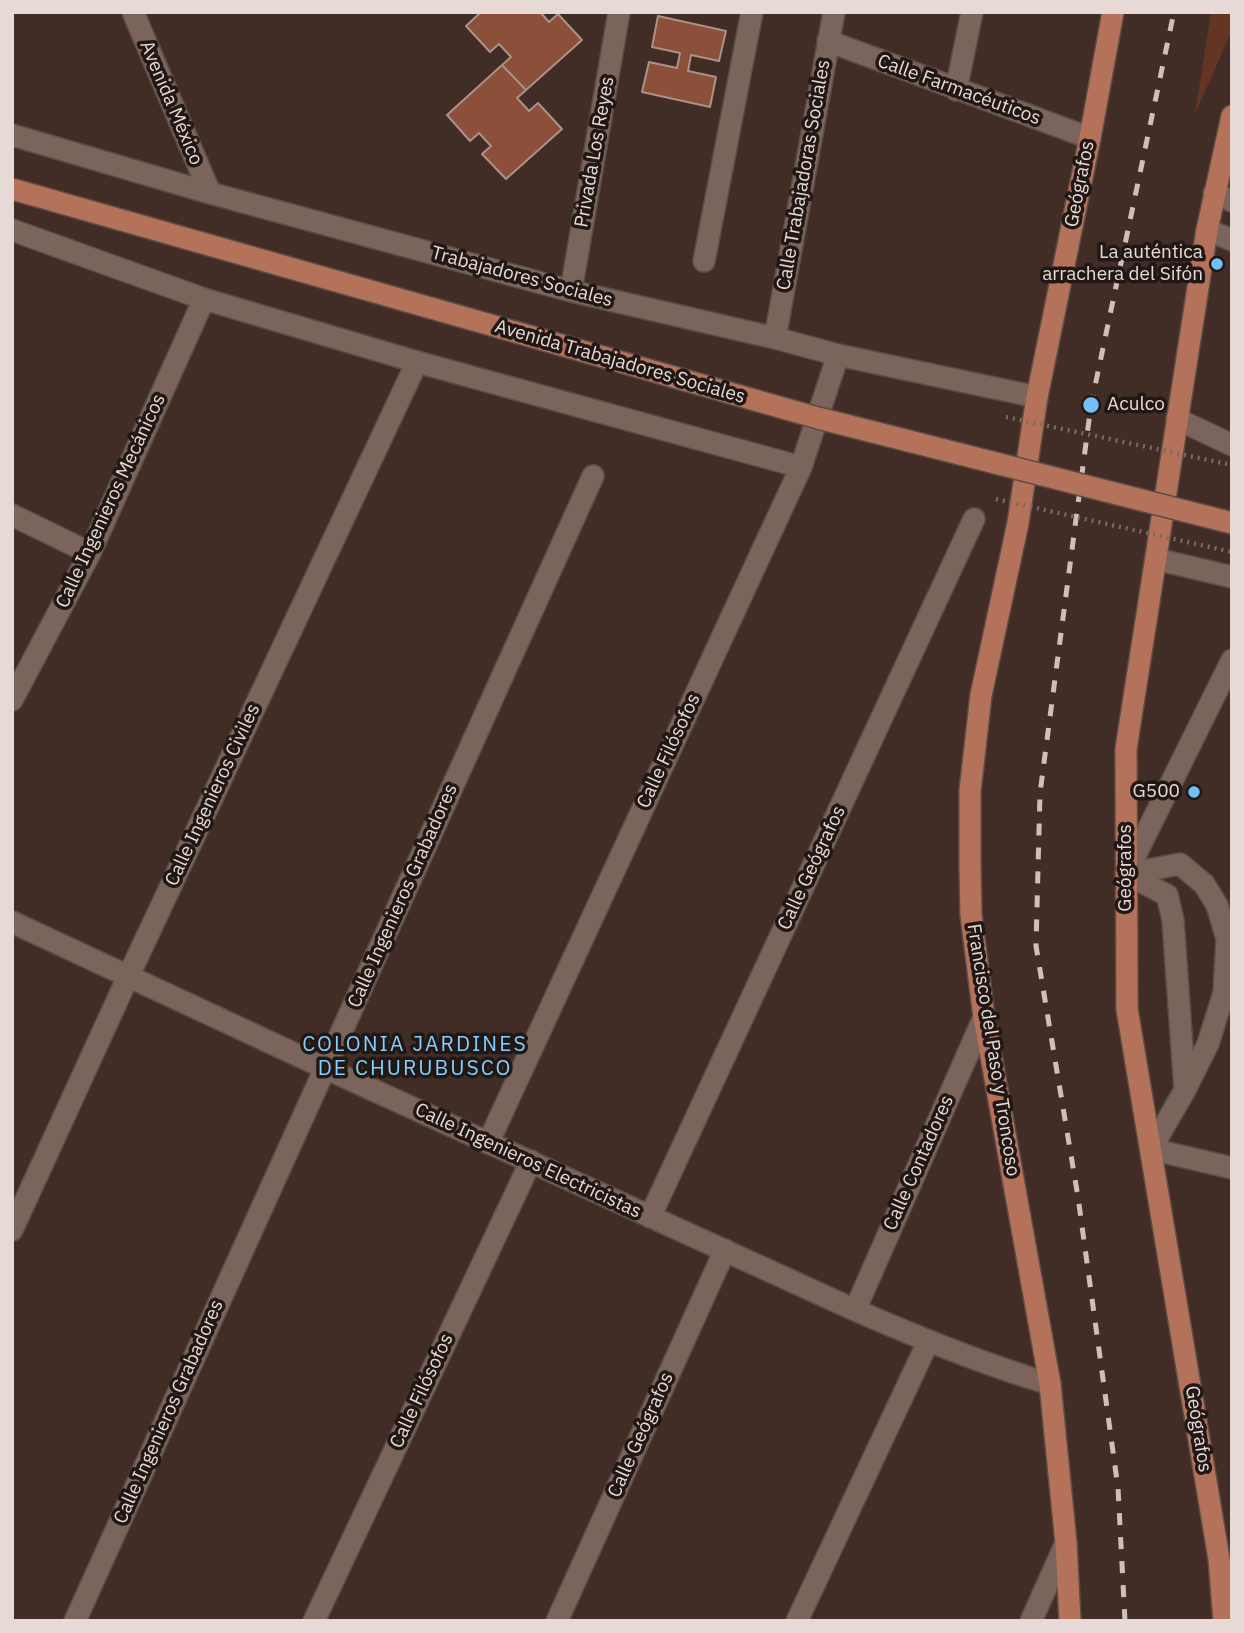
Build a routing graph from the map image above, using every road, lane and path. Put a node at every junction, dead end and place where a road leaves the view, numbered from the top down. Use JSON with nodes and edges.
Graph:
{"nodes":[{"id":1,"x":133,"y":12,"type":"edge"},
{"id":2,"x":620,"y":12,"type":"edge"},
{"id":3,"x":752,"y":12,"type":"edge"},
{"id":4,"x":834,"y":12,"type":"edge"},
{"id":5,"x":972,"y":12,"type":"edge"},
{"id":6,"x":1113,"y":12,"type":"edge"},
{"id":7,"x":828,"y":41,"type":"junction"},
{"id":8,"x":956,"y":90,"type":"junction"},
{"id":9,"x":1232,"y":116,"type":"edge"},
{"id":10,"x":12,"y":135,"type":"edge"},
{"id":11,"x":1090,"y":138,"type":"junction"},
{"id":12,"x":12,"y":189,"type":"edge"},
{"id":13,"x":210,"y":194,"type":"junction"},
{"id":14,"x":1223,"y":197,"type":"edge"},
{"id":15,"x":12,"y":230,"type":"edge"},
{"id":16,"x":1207,"y":230,"type":"junction"},
{"id":17,"x":1232,"y":240,"type":"edge"},
{"id":18,"x":704,"y":261,"type":"dead end"},
{"id":19,"x":571,"y":291,"type":"junction"},
{"id":20,"x":204,"y":299,"type":"junction"},
{"id":21,"x":775,"y":338,"type":"junction"},
{"id":22,"x":838,"y":355,"type":"junction"},
{"id":23,"x":417,"y":362,"type":"junction"},
{"id":24,"x":1037,"y":397,"type":"junction"},
{"id":25,"x":1006,"y":417,"type":"dead end"},
{"id":26,"x":1177,"y":419,"type":"junction"},
{"id":27,"x":1232,"y":445,"type":"edge"},
{"id":28,"x":1232,"y":465,"type":"edge"},
{"id":29,"x":802,"y":467,"type":"junction"},
{"id":30,"x":593,"y":476,"type":"dead end"},
{"id":31,"x":996,"y":499,"type":"dead end"},
{"id":32,"x":12,"y":515,"type":"edge"},
{"id":33,"x":974,"y":519,"type":"dead end"},
{"id":34,"x":1232,"y":523,"type":"edge"},
{"id":35,"x":1232,"y":552,"type":"edge"},
{"id":36,"x":90,"y":554,"type":"junction"},
{"id":37,"x":1156,"y":559,"type":"junction"},
{"id":38,"x":1232,"y":577,"type":"edge"},
{"id":39,"x":1232,"y":660,"type":"edge"},
{"id":40,"x":12,"y":701,"type":"edge"},
{"id":41,"x":1126,"y":874,"type":"junction"},
{"id":42,"x":12,"y":922,"type":"edge"},
{"id":43,"x":128,"y":977,"type":"junction"},
{"id":44,"x":984,"y":1017,"type":"junction"},
{"id":45,"x":325,"y":1068,"type":"junction"},
{"id":46,"x":1185,"y":1090,"type":"junction"},
{"id":47,"x":488,"y":1143,"type":"junction"},
{"id":48,"x":1151,"y":1149,"type":"junction"},
{"id":49,"x":531,"y":1161,"type":"junction"},
{"id":50,"x":1232,"y":1168,"type":"edge"},
{"id":51,"x":650,"y":1217,"type":"junction"},
{"id":52,"x":12,"y":1230,"type":"edge"},
{"id":53,"x":724,"y":1250,"type":"junction"},
{"id":54,"x":855,"y":1310,"type":"junction"},
{"id":55,"x":928,"y":1342,"type":"junction"},
{"id":56,"x":1050,"y":1384,"type":"junction"},
{"id":57,"x":1066,"y":1543,"type":"junction"},
{"id":58,"x":1225,"y":1562,"type":"edge"},
{"id":59,"x":75,"y":1621,"type":"edge"},
{"id":60,"x":314,"y":1621,"type":"edge"},
{"id":61,"x":557,"y":1621,"type":"edge"},
{"id":62,"x":797,"y":1621,"type":"edge"},
{"id":63,"x":1031,"y":1621,"type":"edge"},
{"id":64,"x":1070,"y":1621,"type":"edge"},
{"id":65,"x":1224,"y":1621,"type":"edge"}],
"edges":[{"from":1,"to":13,"type":"street","name":"Avenida México"},
{"from":2,"to":19,"type":"street","name":"Privada Los Reyes"},
{"from":3,"to":18,"type":"street"},
{"from":4,"to":7,"type":"street","name":"Calle Trabajadoras Sociales"},
{"from":5,"to":8,"type":"street"},
{"from":6,"to":11,"type":"main road","name":"Geógrafos"},
{"from":7,"to":8,"type":"street","name":"Calle Farmacéuticos"},
{"from":7,"to":21,"type":"street","name":"Calle Trabajadoras Sociales"},
{"from":8,"to":11,"type":"street","name":"Calle Farmacéuticos"},
{"from":9,"to":14,"type":"main road","name":"Geógrafos"},
{"from":10,"to":13,"type":"street","name":"Trabajadores Sociales"},
{"from":11,"to":24,"type":"main road","name":"Geógrafos"},
{"from":12,"to":34,"type":"main road","name":"Avenida Trabajadores Sociales","bridge":true},
{"from":13,"to":19,"type":"street","name":"Trabajadores Sociales"},
{"from":14,"to":16,"type":"main road","name":"Geógrafos"},
{"from":15,"to":20,"type":"street"},
{"from":16,"to":17,"type":"street"},
{"from":16,"to":26,"type":"main road","name":"Geógrafos"},
{"from":19,"to":21,"type":"street","name":"Trabajadores Sociales"},
{"from":20,"to":23,"type":"street"},
{"from":20,"to":36,"type":"street","name":"Calle Ingenieros Mecánicos"},
{"from":21,"to":22,"type":"street","name":"Trabajadores Sociales"},
{"from":22,"to":24,"type":"street","name":"Trabajadores Sociales"},
{"from":22,"to":29,"type":"street","name":"Calle Filósofos"},
{"from":23,"to":29,"type":"street"},
{"from":23,"to":43,"type":"street","name":"Calle Ingenieros Civiles"},
{"from":24,"to":44,"type":"main road","name":"Francisco del Paso y Troncoso"},
{"from":25,"to":28,"type":"path","bridge":true},
{"from":26,"to":27,"type":"street"},
{"from":26,"to":37,"type":"main road","name":"Geógrafos"},
{"from":29,"to":47,"type":"street","name":"Calle Filósofos"},
{"from":30,"to":45,"type":"street","name":"Calle Ingenieros Grabadores"},
{"from":31,"to":35,"type":"path","bridge":true},
{"from":32,"to":36,"type":"street"},
{"from":33,"to":51,"type":"street","name":"Calle Geógrafos"},
{"from":36,"to":40,"type":"street","name":"Calle Ingenieros Mecánicos"},
{"from":37,"to":38,"type":"street"},
{"from":37,"to":41,"type":"main road","name":"Geógrafos"},
{"from":39,"to":41,"type":"street"},
{"from":41,"to":46,"type":"street"},
{"from":41,"to":46,"type":"street"},
{"from":41,"to":48,"type":"main road","name":"Geógrafos"},
{"from":42,"to":43,"type":"street","name":"Calle Ingenieros Electricistas"},
{"from":43,"to":45,"type":"street","name":"Calle Ingenieros Electricistas"},
{"from":43,"to":52,"type":"street","name":"Calle Ingenieros Civiles"},
{"from":44,"to":54,"type":"street","name":"Calle Contadores"},
{"from":44,"to":56,"type":"main road","name":"Francisco del Paso y Troncoso"},
{"from":45,"to":47,"type":"street","name":"Calle Ingenieros Electricistas"},
{"from":45,"to":59,"type":"street","name":"Calle Ingenieros Grabadores"},
{"from":46,"to":48,"type":"street"},
{"from":47,"to":49,"type":"street","name":"Calle Ingenieros Electricistas"},
{"from":48,"to":50,"type":"street"},
{"from":48,"to":58,"type":"main road","name":"Geógrafos"},
{"from":49,"to":51,"type":"street","name":"Calle Ingenieros Electricistas"},
{"from":49,"to":60,"type":"street","name":"Calle Filósofos"},
{"from":51,"to":53,"type":"street","name":"Calle Ingenieros Electricistas"},
{"from":53,"to":54,"type":"street","name":"Calle Ingenieros Electricistas"},
{"from":53,"to":61,"type":"street","name":"Calle Geógrafos"},
{"from":54,"to":55,"type":"street","name":"Calle Ingenieros Electricistas"},
{"from":55,"to":56,"type":"street","name":"Calle Ingenieros Electricistas"},
{"from":55,"to":62,"type":"street"},
{"from":56,"to":57,"type":"main road","name":"Francisco del Paso y Troncoso"},
{"from":57,"to":63,"type":"street"},
{"from":57,"to":64,"type":"main road","name":"Francisco del Paso y Troncoso"},
{"from":58,"to":65,"type":"main road","name":"Geógrafos"}]}
